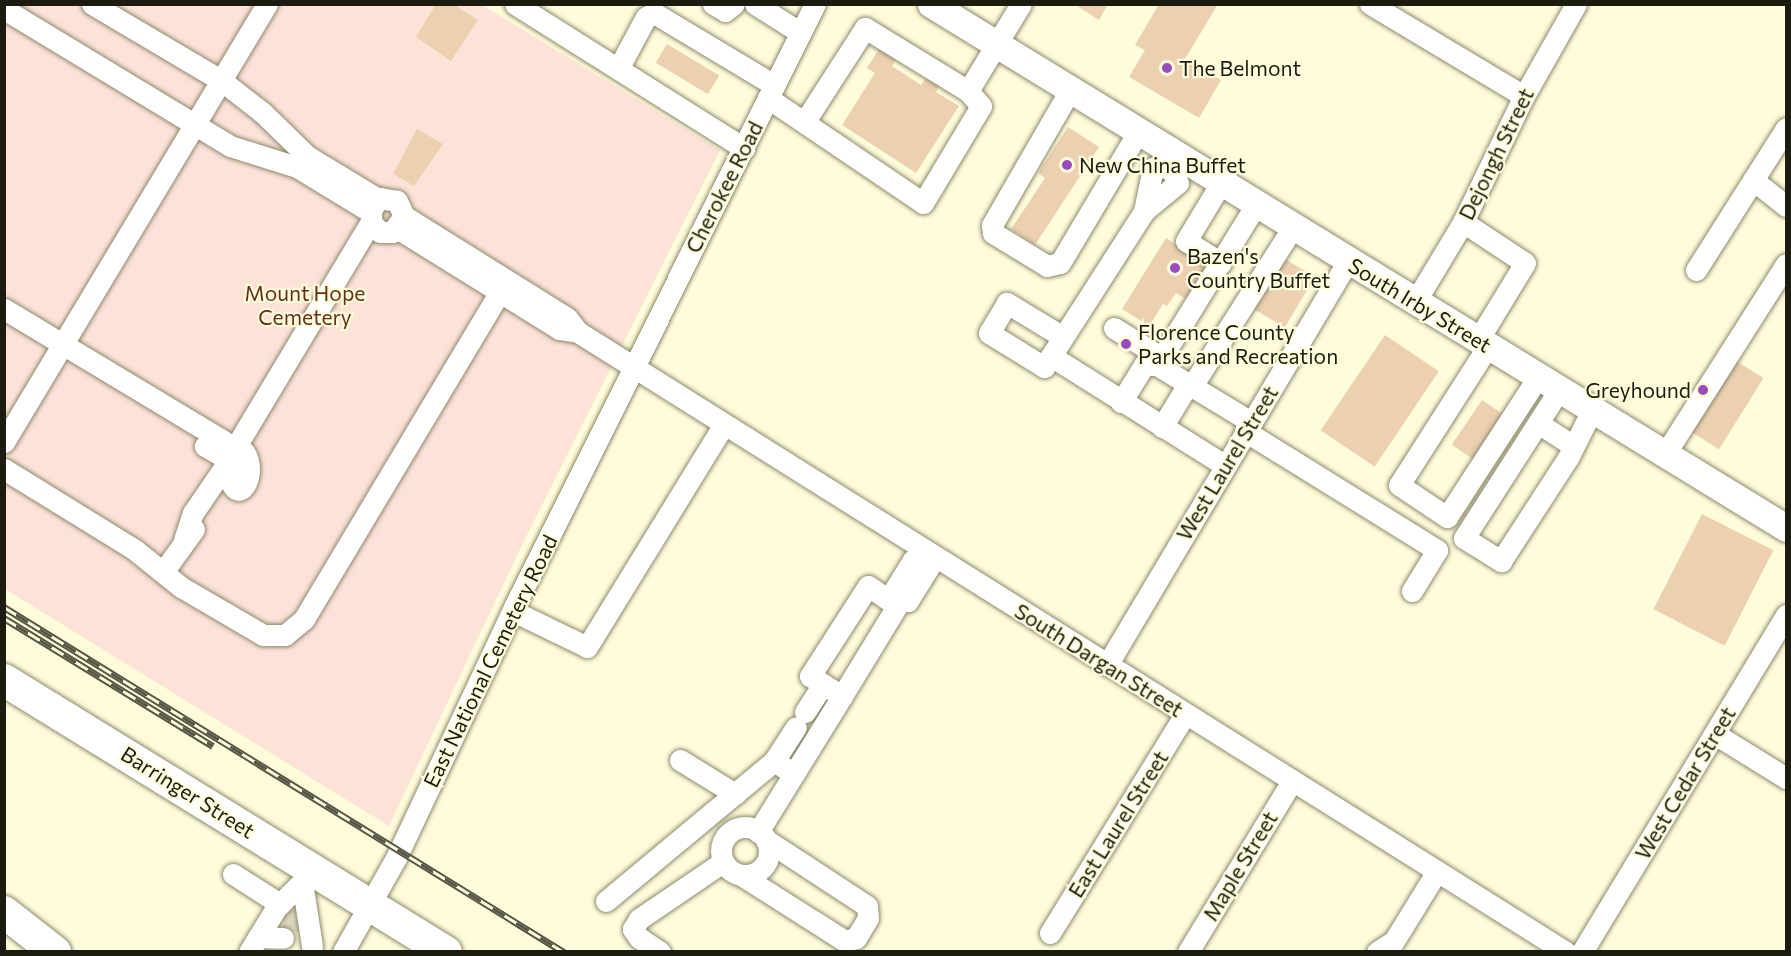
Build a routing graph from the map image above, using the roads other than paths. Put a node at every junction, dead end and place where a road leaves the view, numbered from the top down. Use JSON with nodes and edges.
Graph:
{"nodes":[{"id":1,"x":92,"y":4,"type":"edge"},
{"id":2,"x":267,"y":4,"type":"edge"},
{"id":3,"x":515,"y":4,"type":"edge"},
{"id":4,"x":713,"y":4,"type":"edge"},
{"id":5,"x":734,"y":4,"type":"edge"},
{"id":6,"x":755,"y":4,"type":"edge"},
{"id":7,"x":815,"y":4,"type":"edge"},
{"id":8,"x":931,"y":4,"type":"edge"},
{"id":9,"x":1021,"y":4,"type":"edge"},
{"id":10,"x":1370,"y":4,"type":"edge"},
{"id":11,"x":1576,"y":4,"type":"edge"},
{"id":12,"x":4,"y":9,"type":"edge"},
{"id":13,"x":801,"y":33,"type":"junction"},
{"id":14,"x":996,"y":45,"type":"junction"},
{"id":15,"x":618,"y":69,"type":"junction"},
{"id":16,"x":222,"y":81,"type":"junction"},
{"id":17,"x":1070,"y":90,"type":"junction"},
{"id":18,"x":968,"y":91,"type":"junction"},
{"id":19,"x":771,"y":92,"type":"junction"},
{"id":20,"x":1524,"y":96,"type":"junction"},
{"id":21,"x":805,"y":121,"type":"junction"},
{"id":22,"x":196,"y":125,"type":"junction"},
{"id":23,"x":1786,"y":128,"type":"edge"},
{"id":24,"x":1138,"y":132,"type":"junction"},
{"id":25,"x":744,"y":148,"type":"junction"},
{"id":26,"x":1173,"y":161,"type":"junction"},
{"id":27,"x":1753,"y":180,"type":"junction"},
{"id":28,"x":1221,"y":183,"type":"junction"},
{"id":29,"x":1256,"y":205,"type":"junction"},
{"id":30,"x":1786,"y":206,"type":"edge"},
{"id":31,"x":383,"y":218,"type":"junction"},
{"id":32,"x":1463,"y":222,"type":"junction"},
{"id":33,"x":1293,"y":227,"type":"junction"},
{"id":34,"x":1348,"y":261,"type":"junction"},
{"id":35,"x":1221,"y":263,"type":"junction"},
{"id":36,"x":1786,"y":264,"type":"edge"},
{"id":37,"x":1696,"y":270,"type":"dead end"},
{"id":38,"x":500,"y":292,"type":"junction"},
{"id":39,"x":1415,"y":302,"type":"junction"},
{"id":40,"x":4,"y":309,"type":"edge"},
{"id":41,"x":4,"y":324,"type":"edge"},
{"id":42,"x":1114,"y":328,"type":"dead end"},
{"id":43,"x":578,"y":332,"type":"junction"},
{"id":44,"x":1063,"y":337,"type":"junction"},
{"id":45,"x":1483,"y":343,"type":"junction"},
{"id":46,"x":60,"y":350,"type":"junction"},
{"id":47,"x":1051,"y":356,"type":"junction"},
{"id":48,"x":1160,"y":362,"type":"junction"},
{"id":49,"x":633,"y":369,"type":"junction"},
{"id":50,"x":1549,"y":383,"type":"junction"},
{"id":51,"x":1190,"y":385,"type":"junction"},
{"id":52,"x":1121,"y":402,"type":"junction"},
{"id":53,"x":1592,"y":410,"type":"junction"},
{"id":54,"x":1538,"y":423,"type":"junction"},
{"id":55,"x":723,"y":426,"type":"junction"},
{"id":56,"x":1162,"y":427,"type":"junction"},
{"id":57,"x":1248,"y":427,"type":"junction"},
{"id":58,"x":4,"y":442,"type":"edge"},
{"id":59,"x":1572,"y":445,"type":"junction"},
{"id":60,"x":1665,"y":454,"type":"junction"},
{"id":61,"x":237,"y":457,"type":"junction"},
{"id":62,"x":1224,"y":465,"type":"junction"},
{"id":63,"x":4,"y":469,"type":"edge"},
{"id":64,"x":4,"y":486,"type":"edge"},
{"id":65,"x":1786,"y":528,"type":"edge"},
{"id":66,"x":926,"y":556,"type":"junction"},
{"id":67,"x":160,"y":570,"type":"junction"},
{"id":68,"x":1412,"y":591,"type":"dead end"},
{"id":69,"x":898,"y":603,"type":"junction"},
{"id":70,"x":513,"y":611,"type":"junction"},
{"id":71,"x":1786,"y":615,"type":"edge"},
{"id":72,"x":1107,"y":665,"type":"junction"},
{"id":73,"x":4,"y":680,"type":"edge"},
{"id":74,"x":823,"y":684,"type":"junction"},
{"id":75,"x":842,"y":696,"type":"junction"},
{"id":76,"x":1185,"y":714,"type":"junction"},
{"id":77,"x":1715,"y":734,"type":"junction"},
{"id":78,"x":680,"y":760,"type":"dead end"},
{"id":79,"x":774,"y":761,"type":"junction"},
{"id":80,"x":794,"y":773,"type":"junction"},
{"id":81,"x":1786,"y":778,"type":"edge"},
{"id":82,"x":1292,"y":781,"type":"junction"},
{"id":83,"x":735,"y":794,"type":"junction"},
{"id":84,"x":762,"y":836,"type":"junction"},
{"id":85,"x":723,"y":862,"type":"junction"},
{"id":86,"x":1437,"y":871,"type":"junction"},
{"id":87,"x":233,"y":874,"type":"dead end"},
{"id":88,"x":741,"y":875,"type":"junction"},
{"id":89,"x":308,"y":876,"type":"junction"},
{"id":90,"x":606,"y":901,"type":"dead end"},
{"id":91,"x":371,"y":905,"type":"junction"},
{"id":92,"x":4,"y":912,"type":"edge"},
{"id":93,"x":1050,"y":933,"type":"dead end"},
{"id":94,"x":283,"y":935,"type":"edge"},
{"id":95,"x":45,"y":948,"type":"edge"},
{"id":96,"x":333,"y":951,"type":"edge"},
{"id":97,"x":343,"y":951,"type":"edge"},
{"id":98,"x":446,"y":951,"type":"edge"},
{"id":99,"x":660,"y":951,"type":"edge"},
{"id":100,"x":1188,"y":951,"type":"edge"},
{"id":101,"x":1377,"y":951,"type":"edge"},
{"id":102,"x":1566,"y":951,"type":"edge"},
{"id":103,"x":1582,"y":951,"type":"edge"}],
"edges":[{"from":1,"to":16,"type":"street"},
{"from":2,"to":16,"type":"street"},
{"from":3,"to":15,"type":"street"},
{"from":4,"to":5,"type":"street"},
{"from":6,"to":13,"type":"street"},
{"from":7,"to":13,"type":"street","name":"Cherokee Road"},
{"from":8,"to":14,"type":"main road","name":"South Irby Street"},
{"from":9,"to":14,"type":"street"},
{"from":10,"to":20,"type":"street"},
{"from":11,"to":20,"type":"street","name":"Dejongh Street"},
{"from":12,"to":22,"type":"street"},
{"from":13,"to":19,"type":"street","name":"Cherokee Road"},
{"from":14,"to":17,"type":"main road","name":"South Irby Street"},
{"from":14,"to":18,"type":"street"},
{"from":15,"to":19,"type":"street"},
{"from":15,"to":25,"type":"street"},
{"from":16,"to":22,"type":"street"},
{"from":16,"to":31,"type":"street"},
{"from":17,"to":24,"type":"main road","name":"South Irby Street"},
{"from":17,"to":24,"type":"street"},
{"from":18,"to":21,"type":"street"},
{"from":18,"to":21,"type":"street"},
{"from":19,"to":21,"type":"street"},
{"from":19,"to":25,"type":"street","name":"Cherokee Road"},
{"from":20,"to":32,"type":"street","name":"Dejongh Street"},
{"from":22,"to":31,"type":"street"},
{"from":22,"to":46,"type":"street"},
{"from":23,"to":27,"type":"street"},
{"from":24,"to":26,"type":"main road","name":"South Irby Street"},
{"from":25,"to":49,"type":"street","name":"Cherokee Road"},
{"from":26,"to":28,"type":"main road","name":"South Irby Street"},
{"from":26,"to":44,"type":"street"},
{"from":27,"to":30,"type":"street"},
{"from":27,"to":37,"type":"street"},
{"from":28,"to":29,"type":"main road","name":"South Irby Street"},
{"from":28,"to":35,"type":"street"},
{"from":29,"to":33,"type":"main road","name":"South Irby Street"},
{"from":29,"to":35,"type":"street"},
{"from":31,"to":38,"type":"street"},
{"from":31,"to":43,"type":"street"},
{"from":31,"to":61,"type":"street"},
{"from":32,"to":39,"type":"street","name":"Dejongh Street"},
{"from":32,"to":45,"type":"street"},
{"from":33,"to":34,"type":"main road","name":"South Irby Street"},
{"from":33,"to":51,"type":"street"},
{"from":34,"to":39,"type":"main road","name":"South Irby Street"},
{"from":34,"to":57,"type":"street","name":"West Laurel Street"},
{"from":35,"to":48,"type":"street"},
{"from":36,"to":60,"type":"street"},
{"from":38,"to":43,"type":"street"},
{"from":38,"to":67,"type":"street"},
{"from":39,"to":45,"type":"main road","name":"South Irby Street"},
{"from":40,"to":46,"type":"street"},
{"from":41,"to":46,"type":"street"},
{"from":42,"to":48,"type":"street"},
{"from":43,"to":49,"type":"street","name":"South Dargan Street"},
{"from":44,"to":47,"type":"street"},
{"from":44,"to":47,"type":"street"},
{"from":45,"to":50,"type":"main road","name":"South Irby Street"},
{"from":45,"to":50,"type":"street"},
{"from":46,"to":58,"type":"street"},
{"from":46,"to":61,"type":"street"},
{"from":47,"to":52,"type":"street"},
{"from":48,"to":51,"type":"street"},
{"from":48,"to":52,"type":"street"},
{"from":49,"to":55,"type":"street","name":"South Dargan Street"},
{"from":49,"to":70,"type":"street","name":"East National Cemetery Road"},
{"from":50,"to":53,"type":"main road","name":"South Irby Street"},
{"from":50,"to":54,"type":"street"},
{"from":51,"to":56,"type":"street"},
{"from":51,"to":57,"type":"street"},
{"from":52,"to":56,"type":"street"},
{"from":53,"to":59,"type":"street"},
{"from":53,"to":60,"type":"main road","name":"South Irby Street"},
{"from":54,"to":59,"type":"street"},
{"from":54,"to":59,"type":"street"},
{"from":55,"to":66,"type":"street","name":"South Dargan Street"},
{"from":55,"to":70,"type":"street"},
{"from":56,"to":62,"type":"street"},
{"from":57,"to":62,"type":"street","name":"West Laurel Street"},
{"from":57,"to":68,"type":"street"},
{"from":60,"to":65,"type":"main road","name":"South Irby Street"},
{"from":61,"to":67,"type":"street"},
{"from":62,"to":72,"type":"street","name":"West Laurel Street"},
{"from":63,"to":67,"type":"street"},
{"from":64,"to":67,"type":"street"},
{"from":66,"to":69,"type":"street"},
{"from":66,"to":72,"type":"street","name":"South Dargan Street"},
{"from":69,"to":74,"type":"street"},
{"from":69,"to":75,"type":"street"},
{"from":70,"to":91,"type":"street","name":"East National Cemetery Road"},
{"from":71,"to":77,"type":"street","name":"West Cedar Street"},
{"from":72,"to":76,"type":"street","name":"South Dargan Street"},
{"from":73,"to":89,"type":"highway","name":"Barringer Street"},
{"from":74,"to":75,"type":"street"},
{"from":74,"to":79,"type":"street"},
{"from":75,"to":80,"type":"street"},
{"from":76,"to":82,"type":"street","name":"South Dargan Street"},
{"from":76,"to":93,"type":"street","name":"East Laurel Street"},
{"from":77,"to":81,"type":"street"},
{"from":77,"to":103,"type":"street","name":"West Cedar Street"},
{"from":78,"to":83,"type":"street"},
{"from":79,"to":80,"type":"street"},
{"from":79,"to":83,"type":"street"},
{"from":80,"to":84,"type":"street"},
{"from":82,"to":86,"type":"street","name":"South Dargan Street"},
{"from":82,"to":100,"type":"street","name":"Maple Street"},
{"from":83,"to":90,"type":"street"},
{"from":84,"to":85,"type":"street"},
{"from":84,"to":88,"type":"street"},
{"from":84,"to":88,"type":"street"},
{"from":85,"to":88,"type":"street"},
{"from":85,"to":99,"type":"street"},
{"from":86,"to":101,"type":"street"},
{"from":86,"to":102,"type":"street","name":"South Dargan Street"},
{"from":87,"to":94,"type":"street"},
{"from":89,"to":91,"type":"highway","name":"Barringer Street"},
{"from":89,"to":94,"type":"street"},
{"from":89,"to":94,"type":"street"},
{"from":91,"to":97,"type":"street","name":"East National Cemetery Road"},
{"from":91,"to":98,"type":"highway","name":"Barringer Street"},
{"from":92,"to":95,"type":"highway"},
{"from":94,"to":96,"type":"street"}]}
